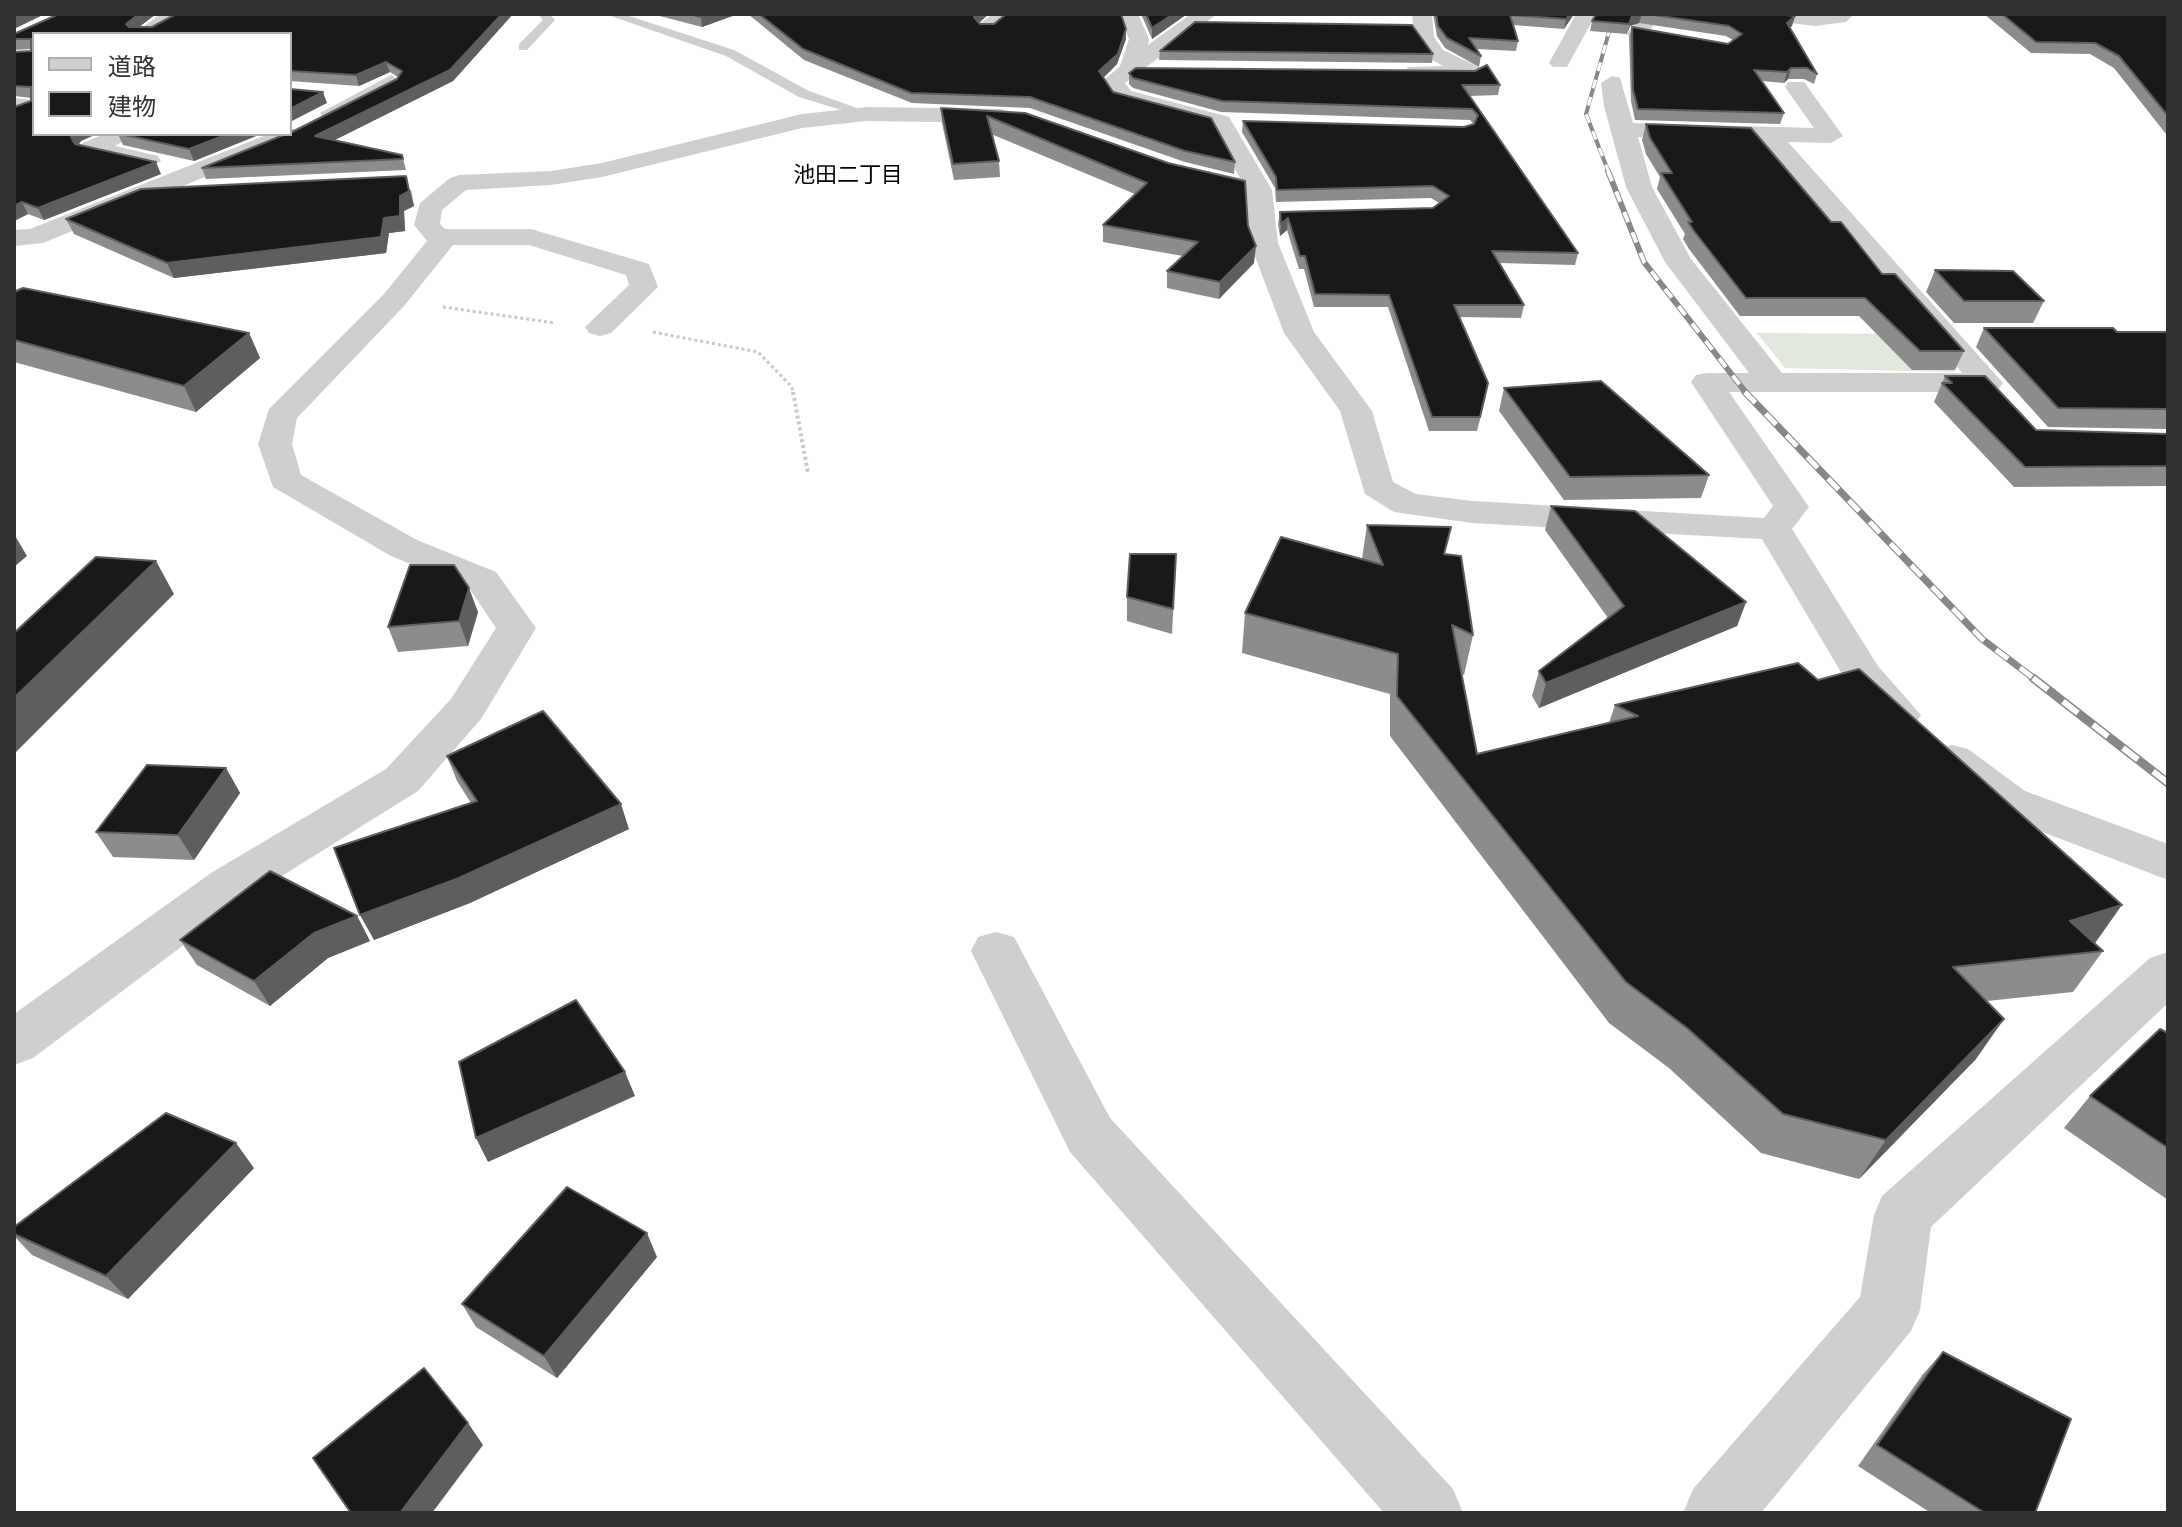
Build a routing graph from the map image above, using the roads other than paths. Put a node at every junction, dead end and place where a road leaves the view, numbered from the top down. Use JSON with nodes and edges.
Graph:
{"nodes":[{"id":1,"x":181,"y":14,"type":"edge"},
{"id":2,"x":544,"y":14,"type":"edge"},
{"id":3,"x":611,"y":14,"type":"edge"},
{"id":4,"x":1006,"y":14,"type":"edge"},
{"id":5,"x":1128,"y":14,"type":"edge"},
{"id":6,"x":1586,"y":14,"type":"edge"},
{"id":7,"x":1652,"y":14,"type":"edge"},
{"id":8,"x":1766,"y":14,"type":"edge"},
{"id":9,"x":1844,"y":14,"type":"edge"},
{"id":10,"x":1206,"y":20,"type":"edge"},
{"id":11,"x":1418,"y":22,"type":"edge"},
{"id":12,"x":987,"y":27,"type":"edge"},
{"id":13,"x":146,"y":32,"type":"edge"},
{"id":14,"x":1668,"y":36,"type":"edge"},
{"id":15,"x":523,"y":47,"type":"dead end"},
{"id":16,"x":1560,"y":63,"type":"dead end"},
{"id":17,"x":1130,"y":69,"type":"junction"},
{"id":18,"x":1161,"y":69,"type":"edge"},
{"id":19,"x":1395,"y":72,"type":"edge"},
{"id":20,"x":391,"y":82,"type":"edge"},
{"id":21,"x":1612,"y":83,"type":"dead end"},
{"id":22,"x":1796,"y":87,"type":"edge"},
{"id":23,"x":320,"y":92,"type":"edge"},
{"id":24,"x":364,"y":96,"type":"junction"},
{"id":25,"x":14,"y":105,"type":"edge"},
{"id":26,"x":14,"y":111,"type":"edge"},
{"id":27,"x":867,"y":114,"type":"junction"},
{"id":28,"x":1029,"y":118,"type":"edge"},
{"id":29,"x":1221,"y":122,"type":"junction"},
{"id":30,"x":1251,"y":123,"type":"edge"},
{"id":31,"x":1624,"y":130,"type":"junction"},
{"id":32,"x":292,"y":133,"type":"edge"},
{"id":33,"x":1769,"y":135,"type":"junction"},
{"id":34,"x":119,"y":136,"type":"edge"},
{"id":35,"x":286,"y":136,"type":"edge"},
{"id":36,"x":1162,"y":166,"type":"edge"},
{"id":37,"x":420,"y":179,"type":"dead end"},
{"id":38,"x":204,"y":182,"type":"junction"},
{"id":39,"x":459,"y":183,"type":"junction"},
{"id":40,"x":1269,"y":206,"type":"junction"},
{"id":41,"x":438,"y":237,"type":"junction"},
{"id":42,"x":14,"y":238,"type":"edge"},
{"id":43,"x":600,"y":327,"type":"dead end"},
{"id":44,"x":1946,"y":335,"type":"junction"},
{"id":45,"x":1978,"y":335,"type":"dead end"},
{"id":46,"x":1772,"y":381,"type":"junction"},
{"id":47,"x":1774,"y":529,"type":"junction"},
{"id":48,"x":2168,"y":863,"type":"edge"},
{"id":49,"x":996,"y":951,"type":"dead end"},
{"id":50,"x":2168,"y":972,"type":"edge"},
{"id":51,"x":14,"y":1043,"type":"edge"},
{"id":52,"x":1429,"y":1513,"type":"edge"},
{"id":53,"x":1717,"y":1513,"type":"edge"}],
"edges":[{"from":1,"to":13,"type":"street"},
{"from":2,"to":15,"type":"lane"},
{"from":3,"to":27,"type":"lane"},
{"from":4,"to":12,"type":"street"},
{"from":5,"to":17,"type":"street"},
{"from":6,"to":16,"type":"street"},
{"from":7,"to":14,"type":"street"},
{"from":8,"to":9,"type":"street"},
{"from":10,"to":17,"type":"street"},
{"from":11,"to":19,"type":"street"},
{"from":17,"to":18,"type":"street"},
{"from":17,"to":29,"type":"street"},
{"from":20,"to":24,"type":"street"},
{"from":21,"to":31,"type":"street"},
{"from":22,"to":33,"type":"street"},
{"from":23,"to":24,"type":"street"},
{"from":24,"to":32,"type":"street"},
{"from":25,"to":26,"type":"street"},
{"from":27,"to":28,"type":"street"},
{"from":27,"to":39,"type":"street"},
{"from":29,"to":30,"type":"street"},
{"from":29,"to":40,"type":"street"},
{"from":31,"to":33,"type":"street"},
{"from":31,"to":46,"type":"street"},
{"from":33,"to":44,"type":"street"},
{"from":34,"to":38,"type":"street"},
{"from":35,"to":38,"type":"street"},
{"from":36,"to":40,"type":"street"},
{"from":37,"to":39,"type":"street"},
{"from":38,"to":42,"type":"street"},
{"from":39,"to":41,"type":"street"},
{"from":40,"to":47,"type":"street"},
{"from":41,"to":43,"type":"street"},
{"from":41,"to":51,"type":"street"},
{"from":44,"to":45,"type":"street"},
{"from":44,"to":46,"type":"street"},
{"from":46,"to":47,"type":"street"},
{"from":47,"to":48,"type":"street"},
{"from":49,"to":52,"type":"street"},
{"from":50,"to":53,"type":"street"}]}
